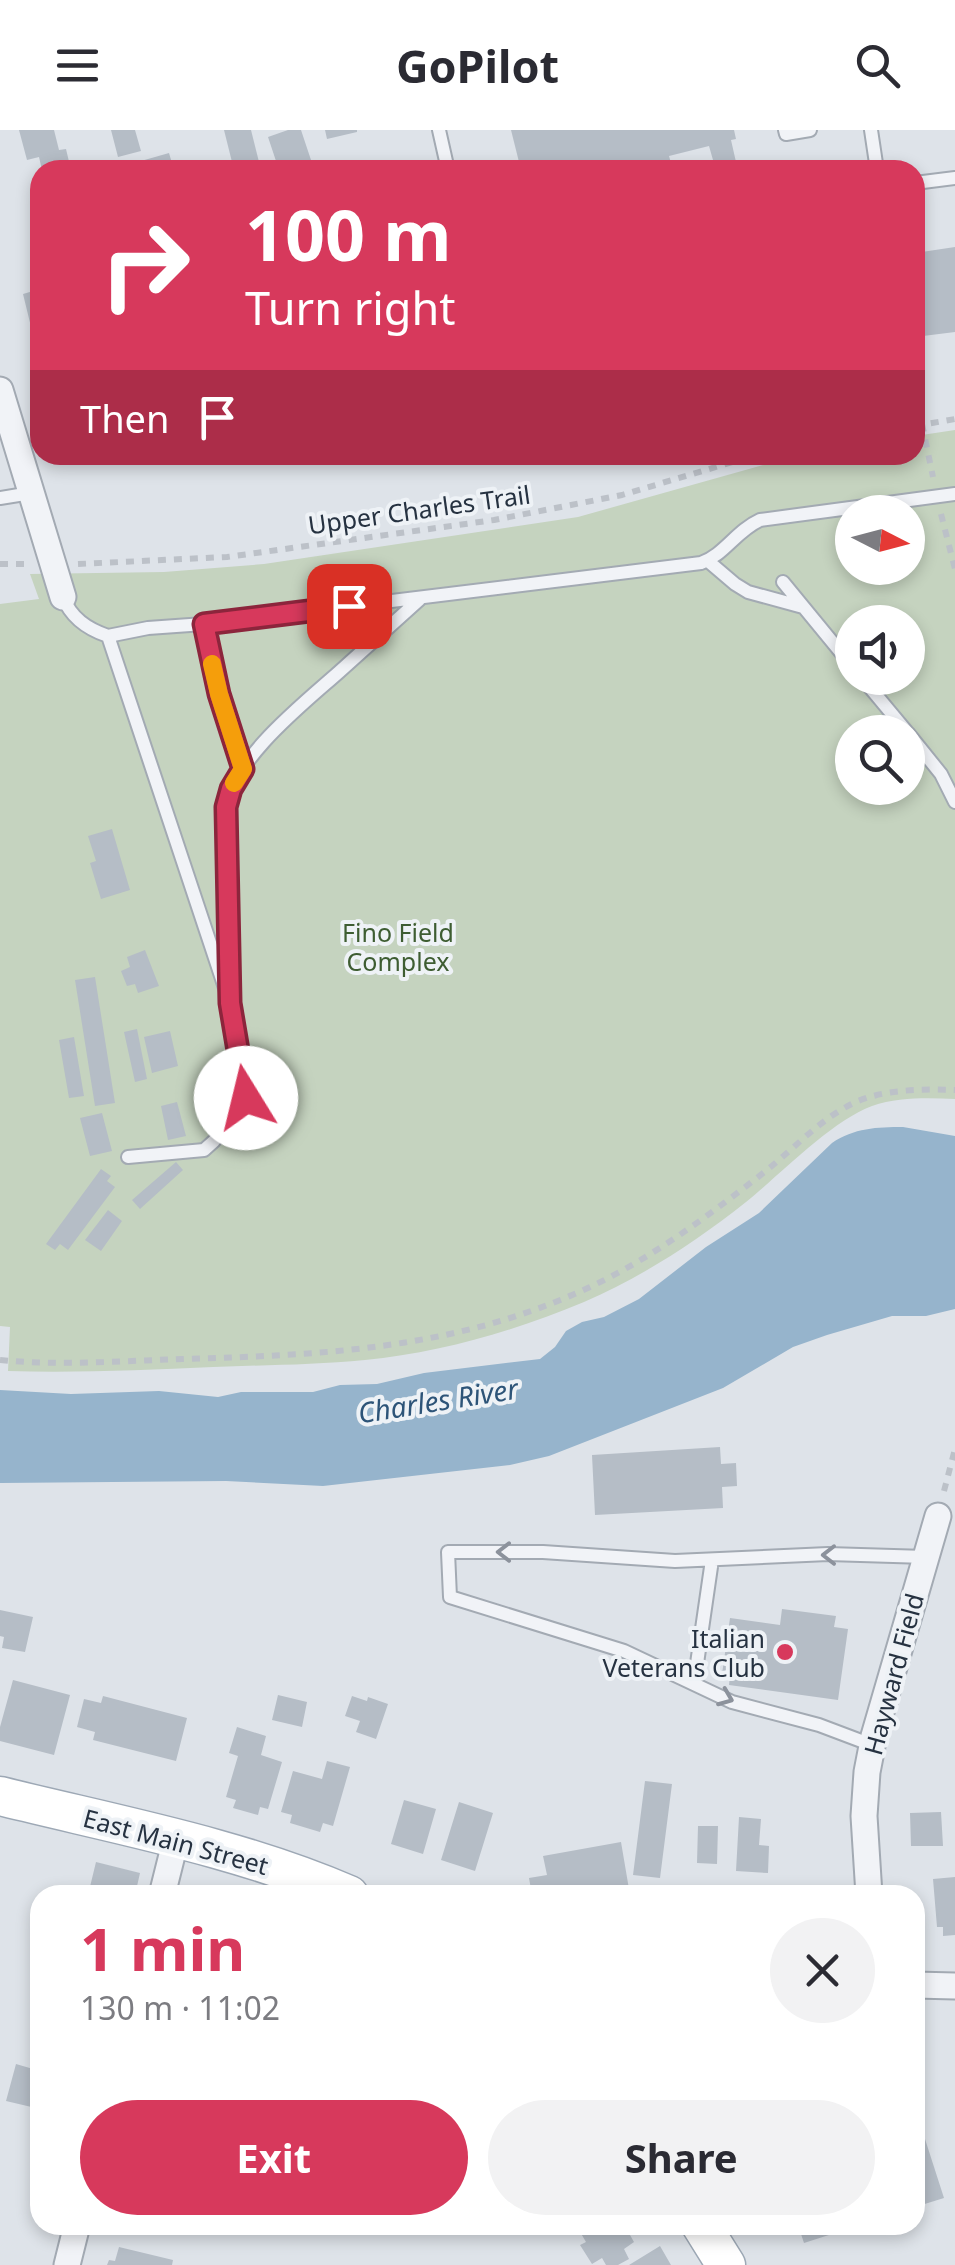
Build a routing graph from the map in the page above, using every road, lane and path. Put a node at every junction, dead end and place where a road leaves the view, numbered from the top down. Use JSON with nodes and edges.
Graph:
{"nodes":[{"id":1,"x":439,"y":130,"type":"edge"},
{"id":2,"x":785,"y":130,"type":"edge"},
{"id":3,"x":810,"y":130,"type":"edge"},
{"id":4,"x":871,"y":130,"type":"edge"},
{"id":5,"x":446,"y":160,"type":"edge"},
{"id":6,"x":876,"y":160,"type":"edge"},
{"id":7,"x":955,"y":178,"type":"edge"},
{"id":8,"x":925,"y":182,"type":"edge"},
{"id":9,"x":0,"y":390,"type":"edge"},
{"id":10,"x":955,"y":419,"type":"edge"},
{"id":11,"x":925,"y":424,"type":"edge"},
{"id":12,"x":722,"y":465,"type":"edge"},
{"id":13,"x":32,"y":493,"type":"junction"},
{"id":14,"x":955,"y":494,"type":"edge"},
{"id":15,"x":0,"y":498,"type":"edge"},
{"id":16,"x":708,"y":560,"type":"junction"},
{"id":17,"x":0,"y":564,"type":"edge"},
{"id":18,"x":27,"y":564,"type":"dead end"},
{"id":19,"x":80,"y":564,"type":"dead end"},
{"id":20,"x":783,"y":582,"type":"dead end"},
{"id":21,"x":63,"y":597,"type":"joint"},
{"id":22,"x":422,"y":598,"type":"junction"},
{"id":23,"x":804,"y":607,"type":"junction"},
{"id":24,"x":204,"y":624,"type":"junction"},
{"id":25,"x":108,"y":636,"type":"junction"},
{"id":26,"x":835,"y":645,"type":"edge"},
{"id":27,"x":876,"y":695,"type":"edge"},
{"id":28,"x":892,"y":715,"type":"edge"},
{"id":29,"x":925,"y":755,"type":"edge"},
{"id":30,"x":243,"y":769,"type":"junction"},
{"id":31,"x":955,"y":802,"type":"edge"},
{"id":32,"x":230,"y":1003,"type":"junction"},
{"id":33,"x":955,"y":1090,"type":"edge"},
{"id":34,"x":128,"y":1157,"type":"dead end"},
{"id":35,"x":0,"y":1360,"type":"edge"},
{"id":36,"x":955,"y":1448,"type":"edge"},
{"id":37,"x":938,"y":1516,"type":"joint"},
{"id":38,"x":926,"y":1557,"type":"junction"},
{"id":39,"x":712,"y":1560,"type":"junction"},
{"id":40,"x":694,"y":1684,"type":"junction"},
{"id":41,"x":872,"y":1745,"type":"junction"},
{"id":42,"x":0,"y":1796,"type":"edge"},
{"id":43,"x":176,"y":1839,"type":"junction"},
{"id":44,"x":164,"y":1885,"type":"edge"},
{"id":45,"x":321,"y":1885,"type":"edge"},
{"id":46,"x":867,"y":1885,"type":"edge"},
{"id":47,"x":925,"y":1985,"type":"edge"},
{"id":48,"x":955,"y":1986,"type":"edge"},
{"id":49,"x":74,"y":2235,"type":"edge"},
{"id":50,"x":706,"y":2235,"type":"edge"},
{"id":51,"x":66,"y":2265,"type":"edge"},
{"id":52,"x":726,"y":2265,"type":"edge"}],
"edges":[{"from":1,"to":5,"type":"lane"},
{"from":2,"to":3,"type":"lane"},
{"from":4,"to":6,"type":"lane"},
{"from":7,"to":8,"type":"lane"},
{"from":9,"to":13,"type":"street"},
{"from":10,"to":11,"type":"path"},
{"from":12,"to":19,"type":"path","name":"Upper Charles Trail"},
{"from":13,"to":15,"type":"lane"},
{"from":13,"to":21,"type":"street"},
{"from":14,"to":16,"type":"lane"},
{"from":16,"to":22,"type":"lane"},
{"from":16,"to":23,"type":"lane"},
{"from":17,"to":18,"type":"path"},
{"from":20,"to":23,"type":"lane"},
{"from":21,"to":25,"type":"lane"},
{"from":22,"to":24,"type":"lane"},
{"from":22,"to":30,"type":"lane"},
{"from":23,"to":26,"type":"lane"},
{"from":24,"to":25,"type":"lane"},
{"from":24,"to":30,"type":"lane"},
{"from":25,"to":32,"type":"lane"},
{"from":27,"to":28,"type":"lane"},
{"from":29,"to":31,"type":"lane"},
{"from":30,"to":32,"type":"lane"},
{"from":32,"to":34,"type":"lane"},
{"from":33,"to":35,"type":"path"},
{"from":36,"to":37,"type":"path"},
{"from":37,"to":38,"type":"street","name":"Hayward Field"},
{"from":38,"to":39,"type":"lane","one_way":true},
{"from":38,"to":41,"type":"street","name":"Hayward Field"},
{"from":39,"to":40,"type":"lane"},
{"from":39,"to":40,"type":"lane","one_way":true},
{"from":40,"to":41,"type":"lane","one_way":true},
{"from":41,"to":46,"type":"street","name":"Hayward Field"},
{"from":42,"to":43,"type":"main road","name":"East Main Street"},
{"from":43,"to":44,"type":"street"},
{"from":43,"to":45,"type":"main road","name":"East Main Street"},
{"from":47,"to":48,"type":"street"},
{"from":49,"to":51,"type":"street"},
{"from":50,"to":52,"type":"main road"}]}
